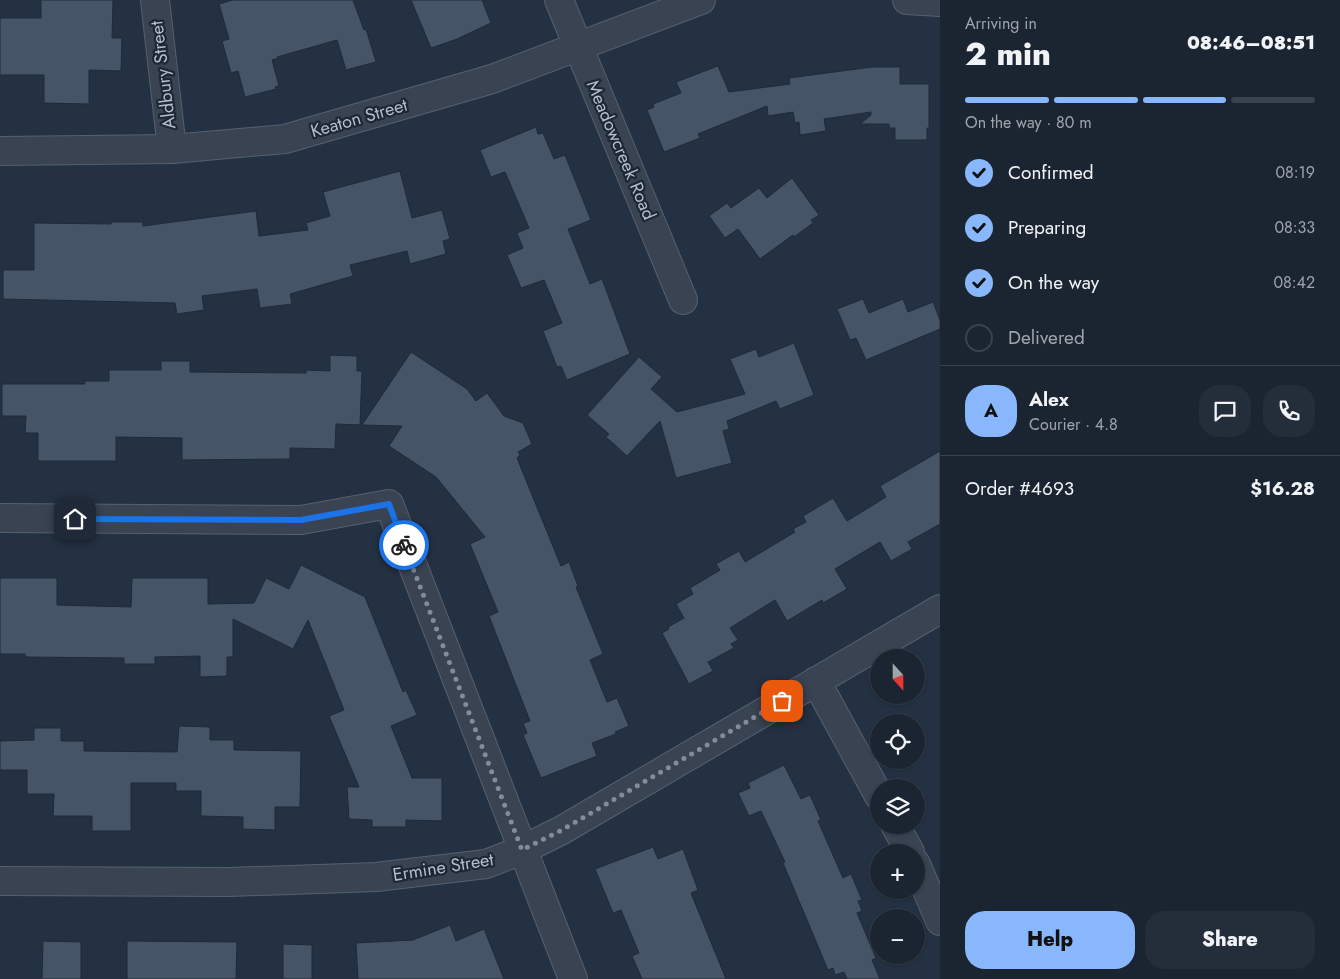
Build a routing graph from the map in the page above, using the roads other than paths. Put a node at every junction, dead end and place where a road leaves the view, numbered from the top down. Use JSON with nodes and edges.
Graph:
{"nodes":[{"id":1,"x":155,"y":0,"type":"edge"},
{"id":2,"x":558,"y":0,"type":"edge"},
{"id":3,"x":701,"y":0,"type":"edge"},
{"id":4,"x":907,"y":0,"type":"edge"},
{"id":5,"x":940,"y":2,"type":"edge"},
{"id":6,"x":577,"y":47,"type":"junction"},
{"id":7,"x":172,"y":149,"type":"junction"},
{"id":8,"x":0,"y":151,"type":"edge"},
{"id":9,"x":684,"y":300,"type":"dead end"},
{"id":10,"x":0,"y":518,"type":"edge"},
{"id":11,"x":940,"y":609,"type":"edge"},
{"id":12,"x":816,"y":681,"type":"junction"},
{"id":13,"x":870,"y":780,"type":"edge"},
{"id":14,"x":522,"y":850,"type":"junction"},
{"id":15,"x":0,"y":881,"type":"edge"},
{"id":16,"x":925,"y":886,"type":"edge"},
{"id":17,"x":940,"y":922,"type":"edge"},
{"id":18,"x":573,"y":979,"type":"edge"}],
"edges":[{"from":1,"to":7,"type":"street","name":"Aldbury Street"},
{"from":2,"to":6,"type":"street","name":"Meadowcreek Road"},
{"from":3,"to":6,"type":"street","name":"Keaton Street"},
{"from":4,"to":5,"type":"street"},
{"from":6,"to":7,"type":"street","name":"Keaton Street"},
{"from":6,"to":9,"type":"street","name":"Meadowcreek Road"},
{"from":7,"to":8,"type":"street","name":"Keaton Street"},
{"from":10,"to":14,"type":"street"},
{"from":11,"to":12,"type":"street","name":"Ermine Street"},
{"from":12,"to":13,"type":"street"},
{"from":12,"to":14,"type":"street","name":"Ermine Street"},
{"from":14,"to":15,"type":"street","name":"Ermine Street"},
{"from":14,"to":18,"type":"street"},
{"from":16,"to":17,"type":"street"}]}
